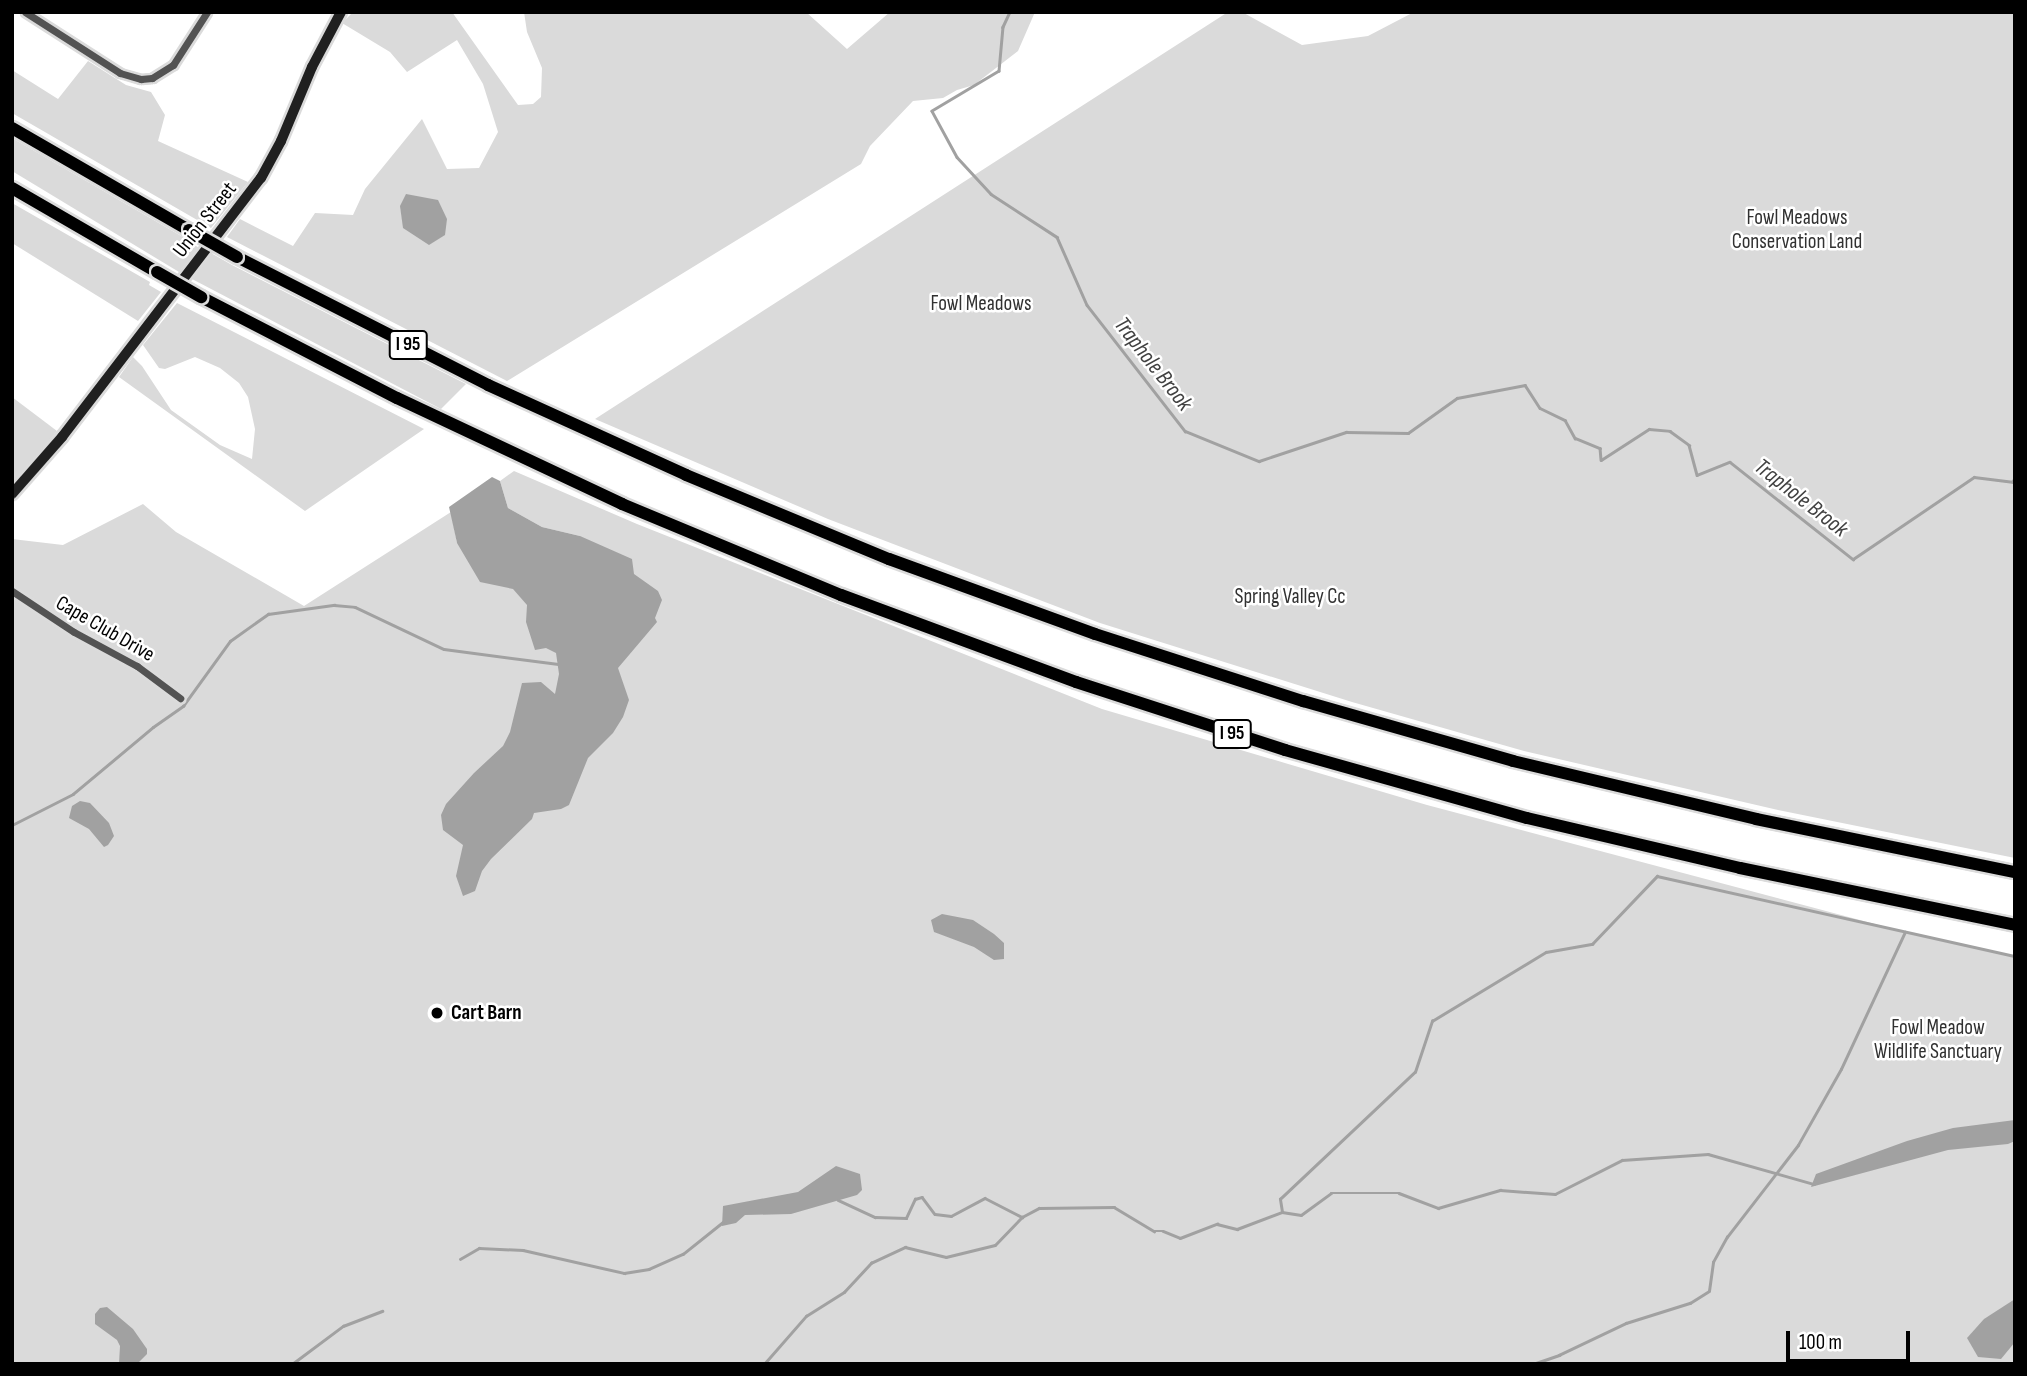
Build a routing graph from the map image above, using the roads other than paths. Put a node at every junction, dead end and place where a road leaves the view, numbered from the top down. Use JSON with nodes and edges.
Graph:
{"nodes":[{"id":1,"x":25,"y":12,"type":"edge"},
{"id":2,"x":207,"y":12,"type":"edge"},
{"id":3,"x":338,"y":13,"type":"edge"},
{"id":4,"x":12,"y":128,"type":"edge"},
{"id":5,"x":12,"y":188,"type":"edge"},
{"id":6,"x":12,"y":494,"type":"edge"},
{"id":7,"x":12,"y":591,"type":"edge"},
{"id":8,"x":180,"y":698,"type":"dead end"},
{"id":9,"x":2015,"y":872,"type":"edge"},
{"id":10,"x":2015,"y":925,"type":"edge"}],
"edges":[{"from":1,"to":2,"type":"street"},
{"from":3,"to":6,"type":"main road","name":"Union Street"},
{"from":4,"to":9,"type":"highway","number":"I 95","bridge":true},
{"from":5,"to":10,"type":"highway","number":"I 95","bridge":true},
{"from":7,"to":8,"type":"street","name":"Cape Club Drive"}]}
